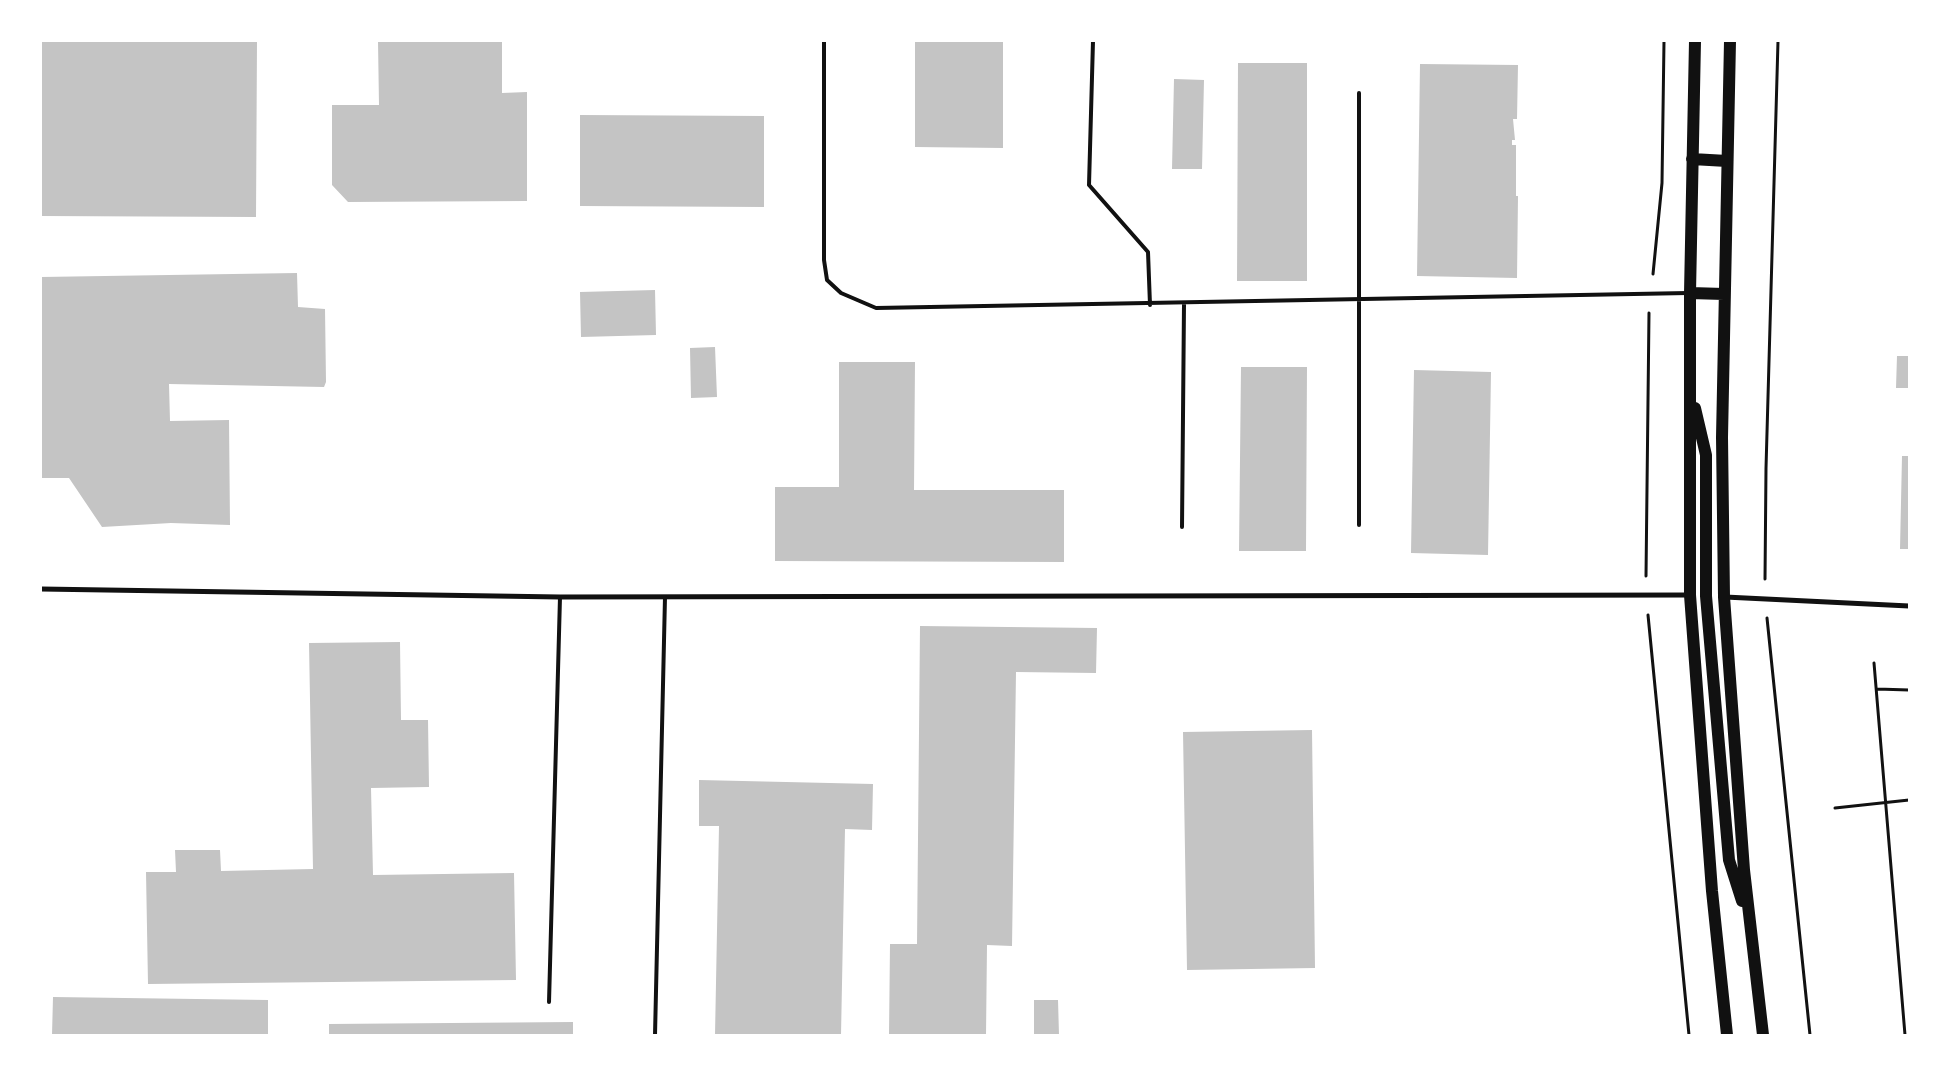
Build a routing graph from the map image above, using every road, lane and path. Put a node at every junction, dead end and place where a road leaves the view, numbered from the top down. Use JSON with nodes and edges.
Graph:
{"nodes":[{"id":1,"x":824,"y":41,"type":"edge"},
{"id":2,"x":1093,"y":41,"type":"edge"},
{"id":3,"x":1664,"y":41,"type":"edge"},
{"id":4,"x":1695,"y":41,"type":"edge"},
{"id":5,"x":1730,"y":41,"type":"edge"},
{"id":6,"x":1778,"y":41,"type":"edge"},
{"id":7,"x":1359,"y":93,"type":"dead end"},
{"id":8,"x":1692,"y":159,"type":"junction"},
{"id":9,"x":1727,"y":161,"type":"junction"},
{"id":10,"x":1773,"y":161,"type":"dead end"},
{"id":11,"x":1651,"y":294,"type":"junction"},
{"id":12,"x":1690,"y":294,"type":"junction"},
{"id":13,"x":1724,"y":294,"type":"junction"},
{"id":14,"x":1360,"y":300,"type":"junction"},
{"id":15,"x":1150,"y":304,"type":"junction"},
{"id":16,"x":1184,"y":304,"type":"junction"},
{"id":17,"x":1690,"y":387,"type":"junction"},
{"id":18,"x":1359,"y":525,"type":"dead end"},
{"id":19,"x":1182,"y":527,"type":"dead end"},
{"id":20,"x":41,"y":589,"type":"edge"},
{"id":21,"x":1646,"y":595,"type":"junction"},
{"id":22,"x":1690,"y":595,"type":"junction"},
{"id":23,"x":1706,"y":596,"type":"junction"},
{"id":24,"x":560,"y":597,"type":"junction"},
{"id":25,"x":665,"y":597,"type":"junction"},
{"id":26,"x":1724,"y":597,"type":"junction"},
{"id":27,"x":1909,"y":606,"type":"edge"},
{"id":28,"x":1874,"y":662,"type":"dead end"},
{"id":29,"x":1877,"y":689,"type":"junction"},
{"id":30,"x":1909,"y":690,"type":"edge"},
{"id":31,"x":1909,"y":800,"type":"edge"},
{"id":32,"x":1887,"y":802,"type":"junction"},
{"id":33,"x":1835,"y":808,"type":"dead end"},
{"id":34,"x":1751,"y":932,"type":"junction"},
{"id":35,"x":549,"y":1002,"type":"dead end"},
{"id":36,"x":655,"y":1035,"type":"edge"},
{"id":37,"x":1689,"y":1035,"type":"edge"},
{"id":38,"x":1728,"y":1035,"type":"edge"},
{"id":39,"x":1762,"y":1035,"type":"edge"},
{"id":40,"x":1905,"y":1035,"type":"edge"}],
"edges":[{"from":1,"to":15,"type":"lane"},
{"from":2,"to":15,"type":"lane"},
{"from":3,"to":11,"type":"path"},
{"from":4,"to":8,"type":"main road"},
{"from":5,"to":9,"type":"main road"},
{"from":6,"to":10,"type":"path"},
{"from":7,"to":14,"type":"lane"},
{"from":8,"to":9,"type":"main road"},
{"from":8,"to":12,"type":"main road"},
{"from":9,"to":13,"type":"main road"},
{"from":11,"to":12,"type":"lane"},
{"from":11,"to":14,"type":"lane"},
{"from":11,"to":21,"type":"path"},
{"from":12,"to":13,"type":"main road"},
{"from":12,"to":17,"type":"main road"},
{"from":13,"to":26,"type":"main road"},
{"from":14,"to":16,"type":"lane"},
{"from":14,"to":18,"type":"lane"},
{"from":15,"to":16,"type":"lane"},
{"from":16,"to":19,"type":"lane"},
{"from":17,"to":22,"type":"main road"},
{"from":17,"to":23,"type":"main road"},
{"from":20,"to":24,"type":"street"},
{"from":21,"to":22,"type":"street"},
{"from":21,"to":25,"type":"street"},
{"from":21,"to":37,"type":"path"},
{"from":22,"to":23,"type":"main road"},
{"from":22,"to":38,"type":"main road"},
{"from":23,"to":26,"type":"main road"},
{"from":23,"to":34,"type":"main road"},
{"from":24,"to":25,"type":"street"},
{"from":24,"to":35,"type":"lane"},
{"from":25,"to":36,"type":"lane"},
{"from":26,"to":27,"type":"street"},
{"from":26,"to":34,"type":"main road"},
{"from":28,"to":29,"type":"path"},
{"from":29,"to":30,"type":"path"},
{"from":29,"to":32,"type":"path"},
{"from":31,"to":32,"type":"path"},
{"from":32,"to":33,"type":"path"},
{"from":32,"to":40,"type":"path"},
{"from":34,"to":39,"type":"main road"}]}
